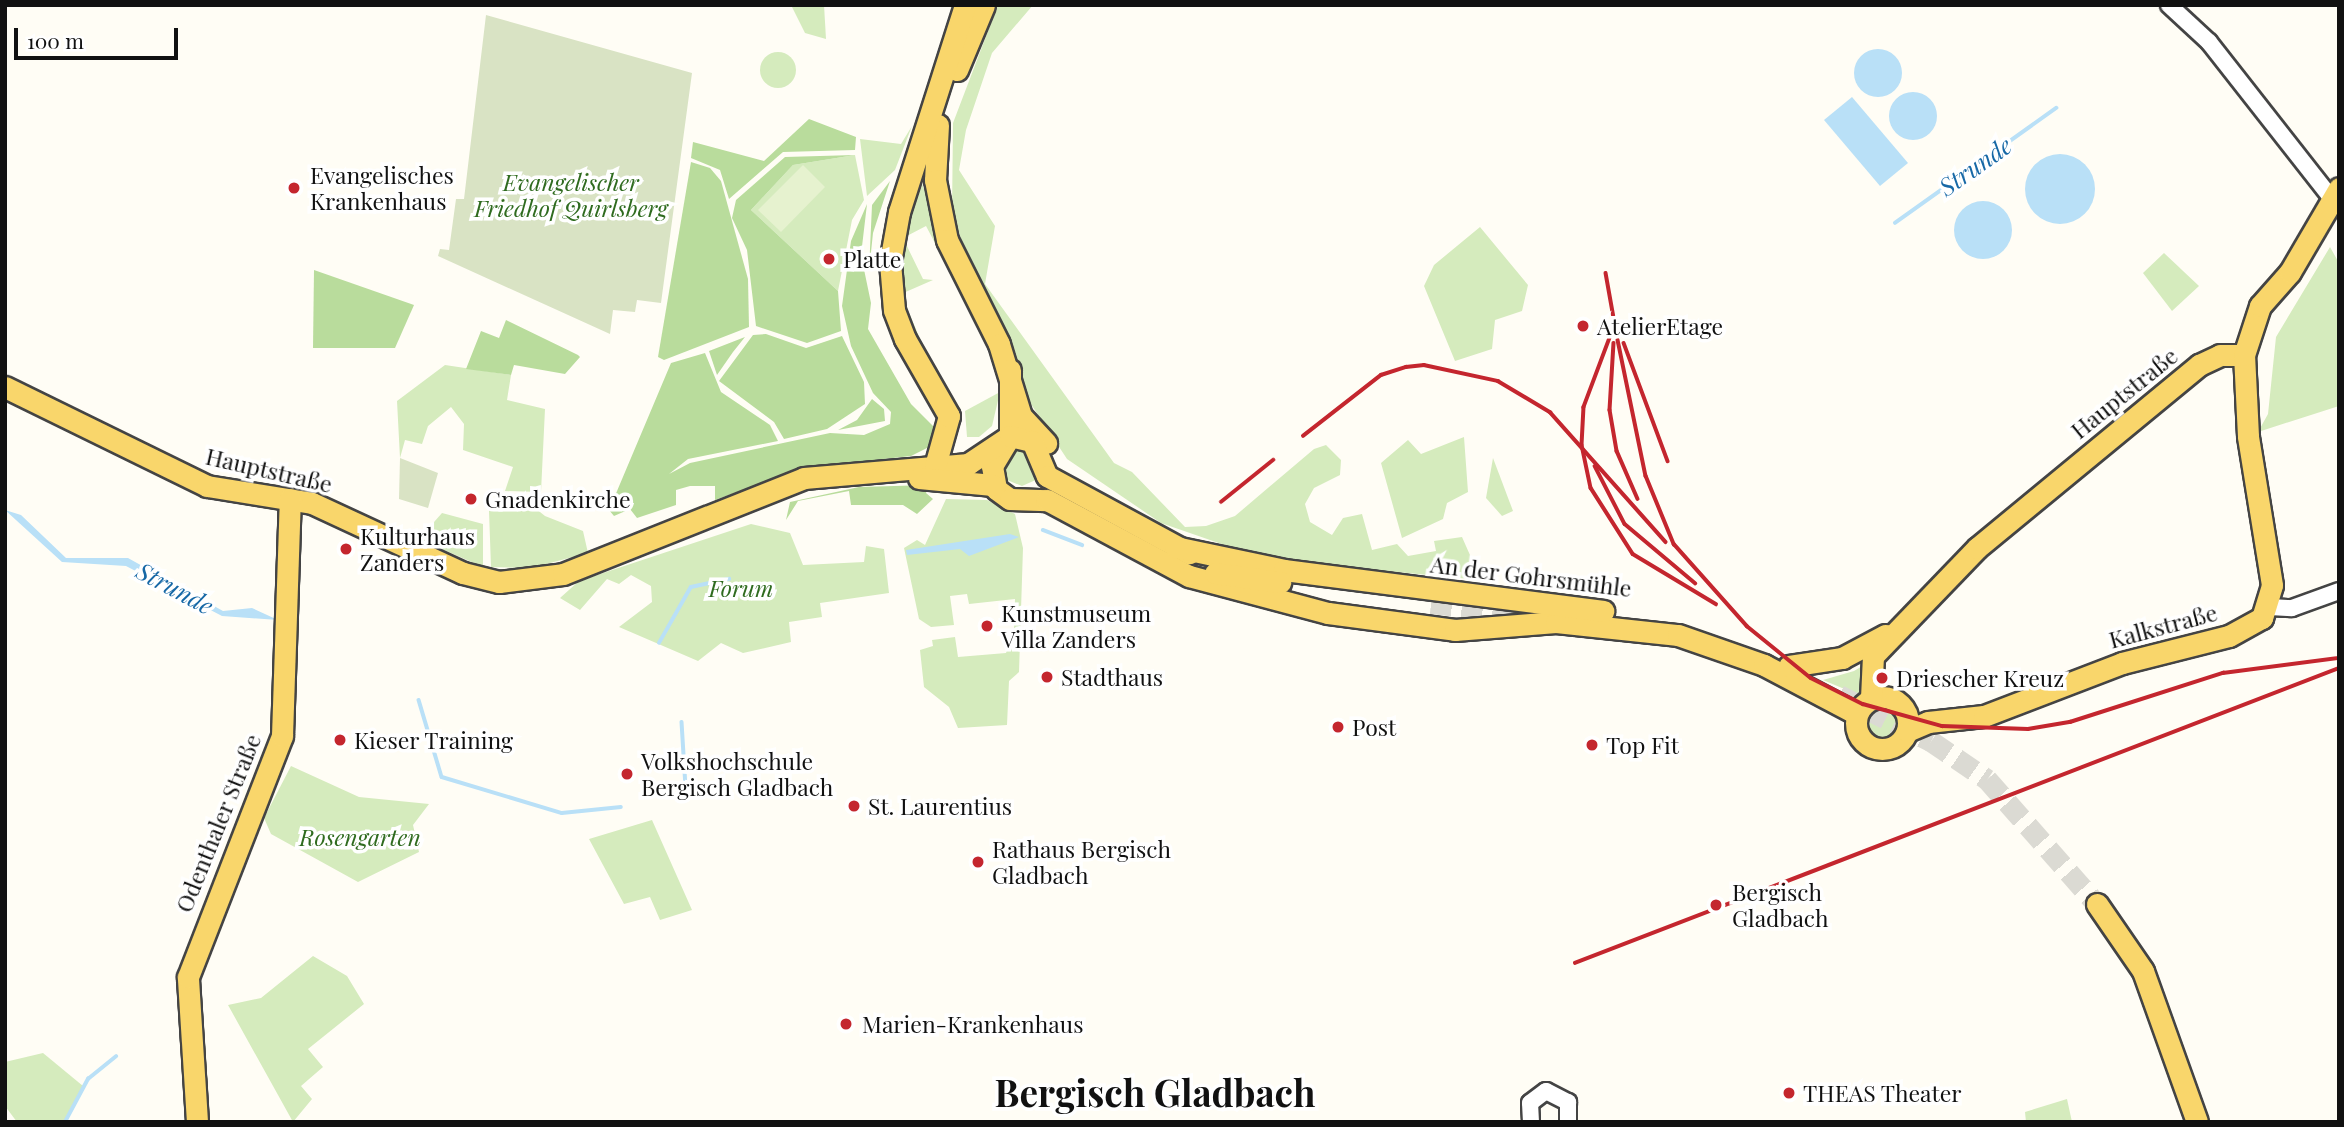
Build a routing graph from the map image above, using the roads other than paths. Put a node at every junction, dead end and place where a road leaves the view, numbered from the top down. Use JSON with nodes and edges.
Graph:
{"nodes":[{"id":1,"x":965,"y":5,"type":"edge"},
{"id":2,"x":984,"y":5,"type":"edge"},
{"id":3,"x":2169,"y":5,"type":"edge"},
{"id":4,"x":942,"y":88,"type":"junction"},
{"id":5,"x":2335,"y":193,"type":"edge"},
{"id":6,"x":940,"y":207,"type":"junction"},
{"id":7,"x":2244,"y":355,"type":"junction"},
{"id":8,"x":5,"y":387,"type":"edge"},
{"id":9,"x":1019,"y":431,"type":"junction"},
{"id":10,"x":927,"y":472,"type":"junction"},
{"id":11,"x":989,"y":473,"type":"junction"},
{"id":12,"x":1042,"y":482,"type":"junction"},
{"id":13,"x":290,"y":499,"type":"junction"},
{"id":14,"x":1175,"y":547,"type":"junction"},
{"id":15,"x":1143,"y":549,"type":"junction"},
{"id":16,"x":1245,"y":578,"type":"junction"},
{"id":17,"x":2339,"y":591,"type":"edge"},
{"id":18,"x":1497,"y":598,"type":"junction"},
{"id":19,"x":1431,"y":603,"type":"tunnel mouth"},
{"id":20,"x":2270,"y":607,"type":"junction"},
{"id":21,"x":1905,"y":624,"type":"junction"},
{"id":22,"x":1506,"y":627,"type":"junction"},
{"id":23,"x":1789,"y":666,"type":"junction"},
{"id":24,"x":1865,"y":704,"type":"junction"},
{"id":25,"x":1903,"y":707,"type":"junction"},
{"id":26,"x":1995,"y":712,"type":"junction"},
{"id":27,"x":1907,"y":731,"type":"junction"},
{"id":28,"x":2097,"y":904,"type":"tunnel mouth"},
{"id":29,"x":197,"y":1122,"type":"edge"},
{"id":30,"x":1531,"y":1122,"type":"edge"},
{"id":31,"x":1568,"y":1122,"type":"edge"},
{"id":32,"x":2197,"y":1122,"type":"edge"}],
"edges":[{"from":1,"to":4,"type":"main road"},
{"from":2,"to":6,"type":"main road"},
{"from":3,"to":5,"type":"street"},
{"from":4,"to":6,"type":"main road"},
{"from":4,"to":10,"type":"main road"},
{"from":5,"to":7,"type":"main road"},
{"from":6,"to":9,"type":"main road"},
{"from":7,"to":20,"type":"main road"},
{"from":7,"to":21,"type":"main road","name":"Hauptstraße"},
{"from":8,"to":13,"type":"main road","name":"Hauptstraße"},
{"from":9,"to":11,"type":"main road"},
{"from":9,"to":12,"type":"main road"},
{"from":10,"to":11,"type":"main road"},
{"from":10,"to":11,"type":"main road"},
{"from":10,"to":13,"type":"main road","name":"Hauptstraße"},
{"from":11,"to":12,"type":"main road"},
{"from":12,"to":14,"type":"main road"},
{"from":12,"to":15,"type":"main road","name":"An der Gohrsmühle"},
{"from":13,"to":29,"type":"main road","name":"Odenthaler Straße"},
{"from":14,"to":16,"type":"main road"},
{"from":14,"to":18,"type":"main road","name":"An der Gohrsmühle"},
{"from":15,"to":16,"type":"main road"},
{"from":15,"to":22,"type":"main road","name":"An der Gohrsmühle"},
{"from":16,"to":19,"type":"main road"},
{"from":17,"to":20,"type":"street"},
{"from":18,"to":22,"type":"main road"},
{"from":18,"to":23,"type":"main road","name":"An der Gohrsmühle"},
{"from":20,"to":26,"type":"main road","name":"Kalkstraße"},
{"from":21,"to":23,"type":"main road","name":"Hauptstraße"},
{"from":21,"to":24,"type":"main road","name":"Hauptstraße"},
{"from":22,"to":24,"type":"main road","name":"An der Gohrsmühle"},
{"from":23,"to":24,"type":"main road","name":"An der Gohrsmühle"},
{"from":24,"to":25,"type":"main road"},
{"from":24,"to":27,"type":"main road"},
{"from":25,"to":26,"type":"main road","name":"Kalkstraße"},
{"from":25,"to":27,"type":"main road"},
{"from":26,"to":27,"type":"main road","name":"Kalkstraße"},
{"from":28,"to":32,"type":"main road"},
{"from":30,"to":31,"type":"street"}]}
